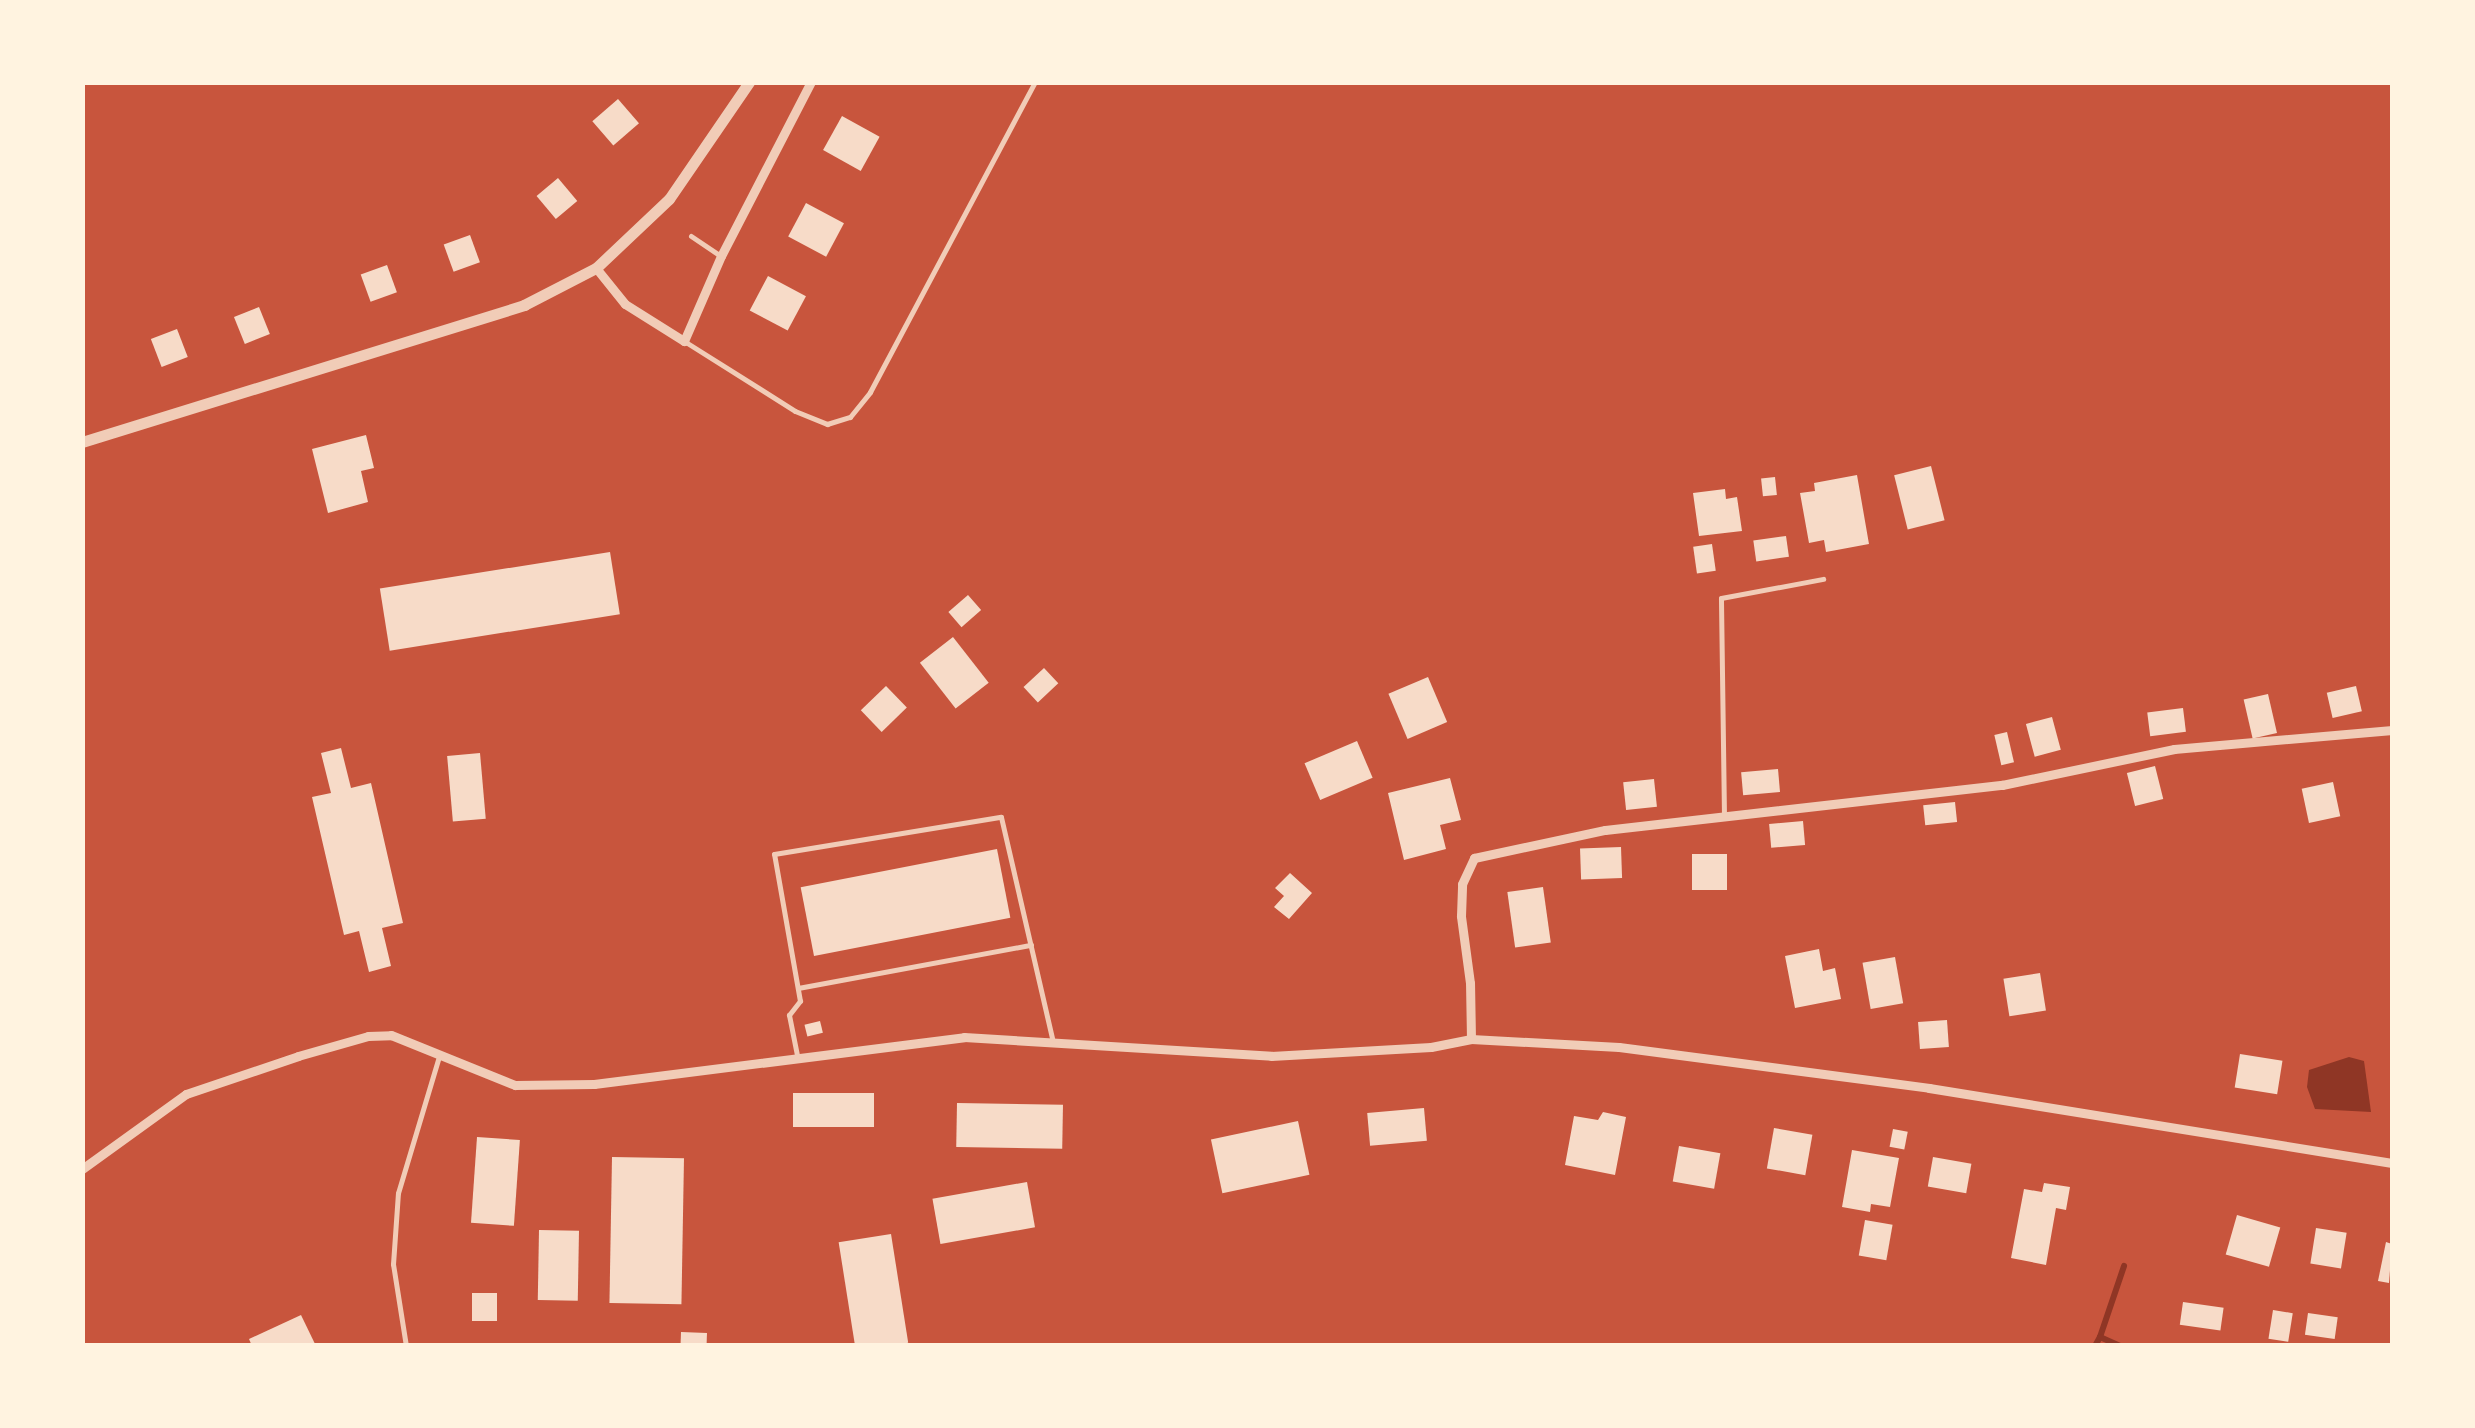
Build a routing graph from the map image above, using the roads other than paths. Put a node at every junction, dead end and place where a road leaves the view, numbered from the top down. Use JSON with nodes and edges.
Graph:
{"nodes":[{"id":1,"x":749,"y":82,"type":"edge"},
{"id":2,"x":811,"y":82,"type":"edge"},
{"id":3,"x":1035,"y":82,"type":"edge"},
{"id":4,"x":691,"y":236,"type":"dead end"},
{"id":5,"x":722,"y":256,"type":"junction"},
{"id":6,"x":596,"y":268,"type":"junction"},
{"id":7,"x":684,"y":341,"type":"junction"},
{"id":8,"x":82,"y":442,"type":"edge"},
{"id":9,"x":1822,"y":579,"type":"dead end"},
{"id":10,"x":2392,"y":730,"type":"edge"},
{"id":11,"x":1724,"y":816,"type":"junction"},
{"id":12,"x":1031,"y":946,"type":"junction"},
{"id":13,"x":798,"y":988,"type":"junction"},
{"id":14,"x":1471,"y":1039,"type":"junction"},
{"id":15,"x":1053,"y":1042,"type":"junction"},
{"id":16,"x":798,"y":1055,"type":"junction"},
{"id":17,"x":439,"y":1056,"type":"junction"},
{"id":18,"x":2392,"y":1162,"type":"edge"},
{"id":19,"x":82,"y":1169,"type":"edge"},
{"id":20,"x":406,"y":1346,"type":"edge"}],
"edges":[{"from":1,"to":6,"type":"street"},
{"from":2,"to":5,"type":"street"},
{"from":3,"to":7,"type":"lane"},
{"from":4,"to":5,"type":"lane"},
{"from":5,"to":7,"type":"street"},
{"from":6,"to":7,"type":"street"},
{"from":6,"to":8,"type":"street"},
{"from":9,"to":11,"type":"lane"},
{"from":10,"to":11,"type":"street"},
{"from":11,"to":14,"type":"street"},
{"from":12,"to":13,"type":"lane"},
{"from":12,"to":13,"type":"lane"},
{"from":12,"to":15,"type":"lane"},
{"from":13,"to":16,"type":"lane"},
{"from":14,"to":15,"type":"street"},
{"from":14,"to":18,"type":"street"},
{"from":15,"to":16,"type":"street"},
{"from":16,"to":17,"type":"street"},
{"from":17,"to":19,"type":"street"},
{"from":17,"to":20,"type":"lane"}]}
